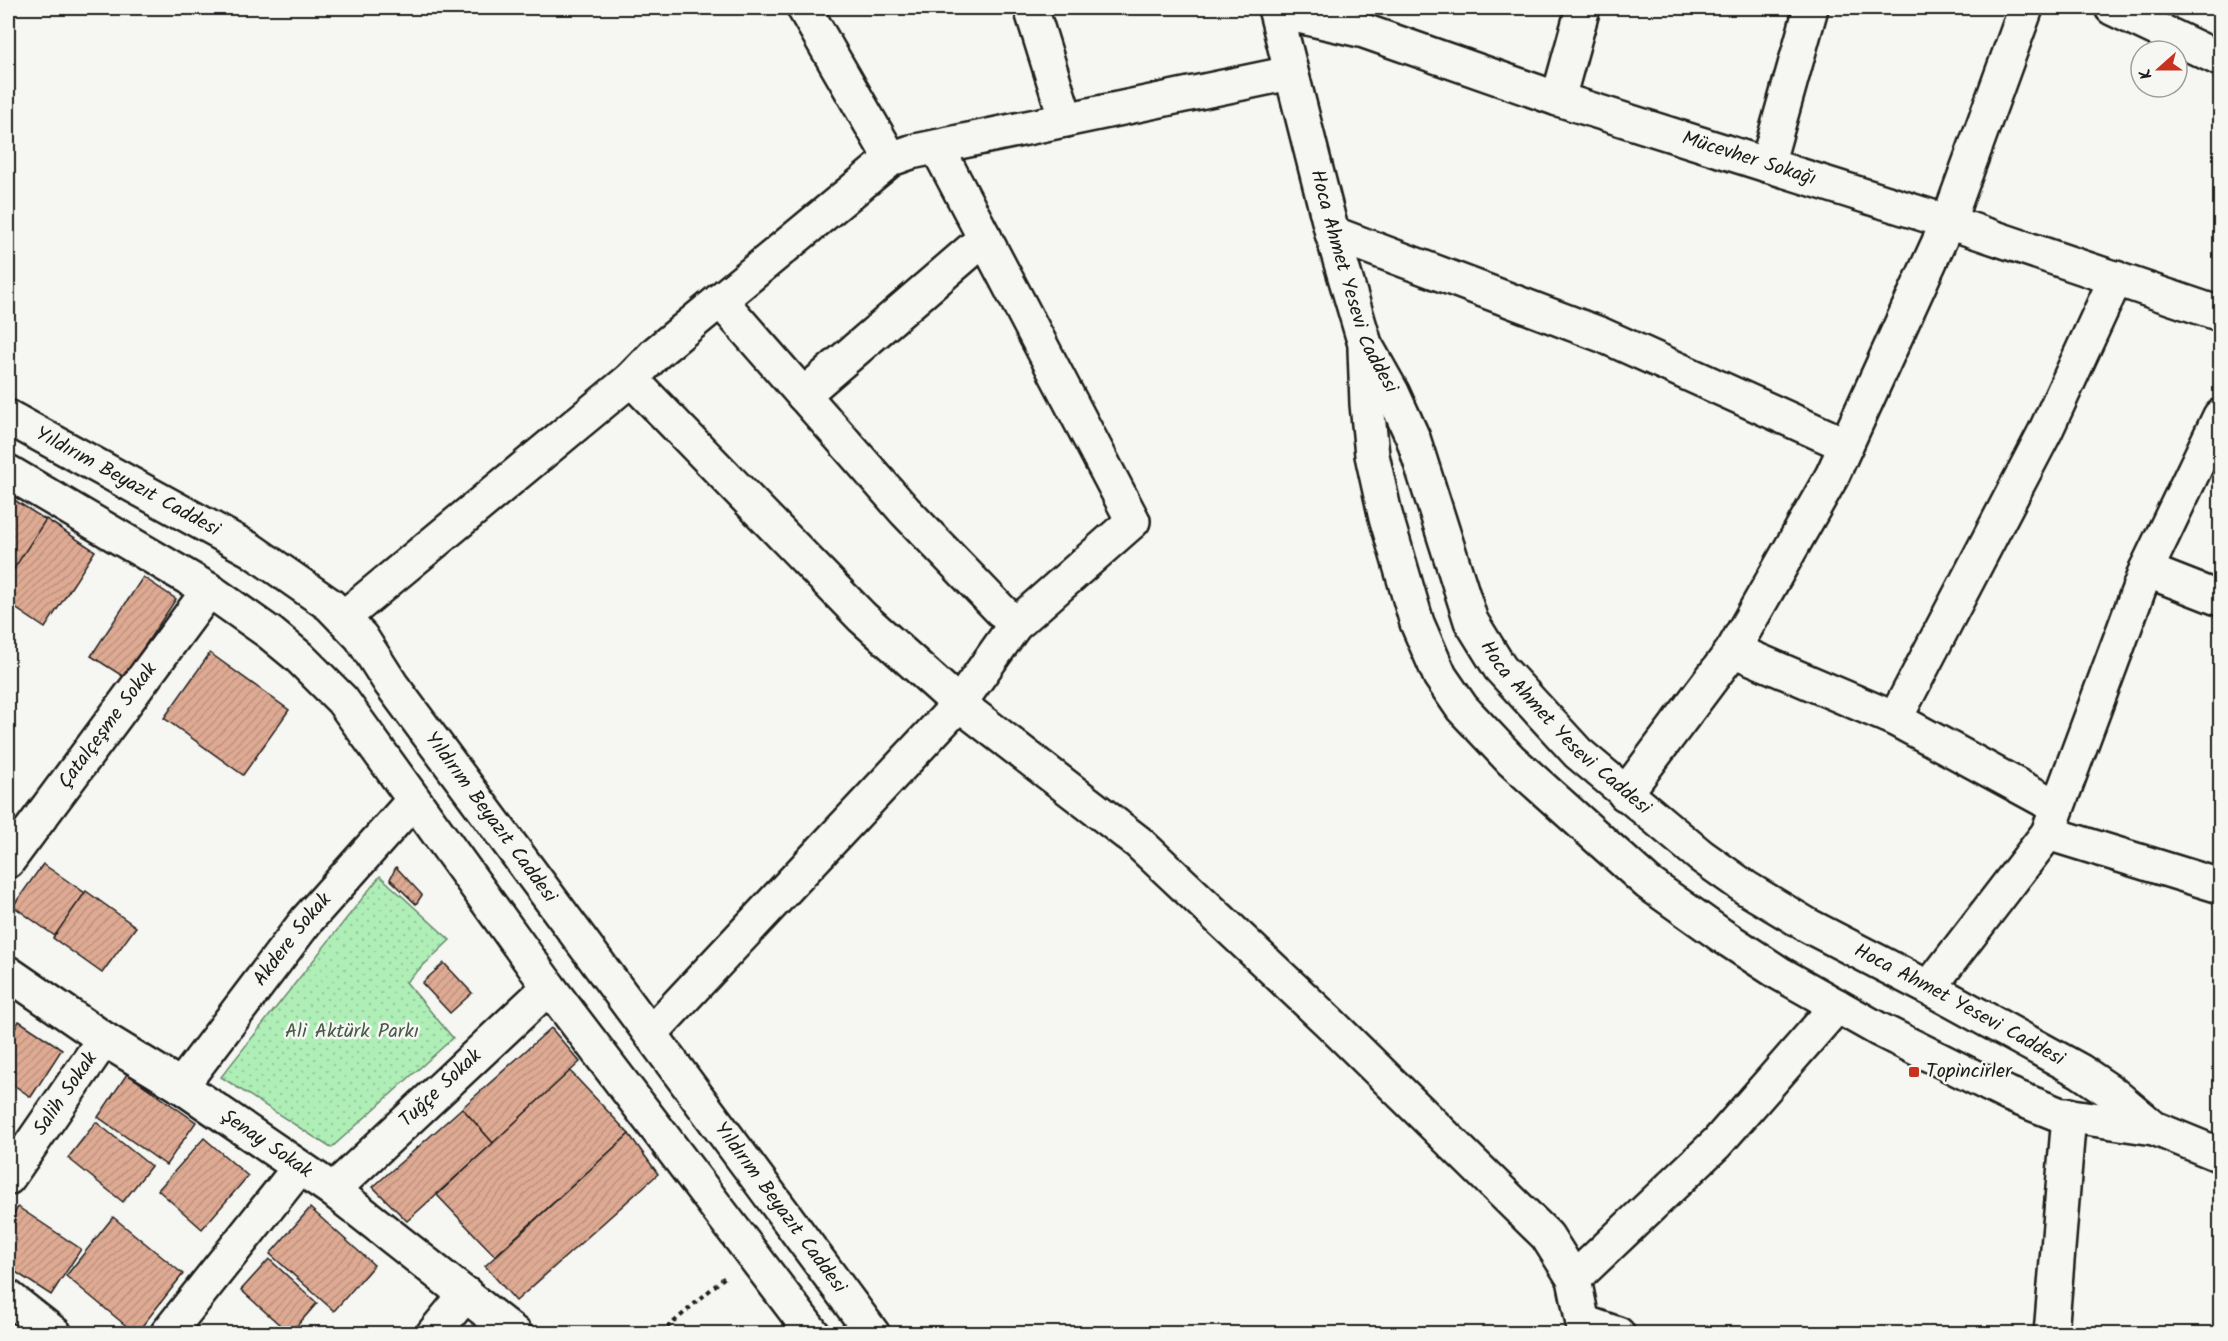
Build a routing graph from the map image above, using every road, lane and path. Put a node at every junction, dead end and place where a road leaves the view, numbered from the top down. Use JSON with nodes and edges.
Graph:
{"nodes":[{"id":1,"x":804,"y":8,"type":"edge"},
{"id":2,"x":1031,"y":8,"type":"edge"},
{"id":3,"x":1583,"y":8,"type":"edge"},
{"id":4,"x":1811,"y":8,"type":"edge"},
{"id":5,"x":2026,"y":8,"type":"edge"},
{"id":6,"x":2112,"y":8,"type":"edge"},
{"id":7,"x":1276,"y":9,"type":"edge"},
{"id":8,"x":1367,"y":19,"type":"edge"},
{"id":9,"x":2220,"y":59,"type":"edge"},
{"id":10,"x":1290,"y":73,"type":"junction"},
{"id":11,"x":1558,"y":99,"type":"junction"},
{"id":12,"x":1066,"y":120,"type":"junction"},
{"id":13,"x":937,"y":147,"type":"junction"},
{"id":14,"x":891,"y":159,"type":"junction"},
{"id":15,"x":1767,"y":165,"type":"junction"},
{"id":16,"x":1948,"y":222,"type":"junction"},
{"id":17,"x":1332,"y":233,"type":"junction"},
{"id":18,"x":985,"y":238,"type":"junction"},
{"id":19,"x":2116,"y":278,"type":"junction"},
{"id":20,"x":720,"y":300,"type":"junction"},
{"id":21,"x":2219,"y":309,"type":"edge"},
{"id":22,"x":1365,"y":344,"type":"junction"},
{"id":23,"x":631,"y":379,"type":"junction"},
{"id":24,"x":803,"y":395,"type":"junction"},
{"id":25,"x":2220,"y":416,"type":"edge"},
{"id":26,"x":8,"y":417,"type":"edge"},
{"id":27,"x":1846,"y":445,"type":"junction"},
{"id":28,"x":8,"y":472,"type":"edge"},
{"id":29,"x":2146,"y":570,"type":"junction"},
{"id":30,"x":209,"y":590,"type":"junction"},
{"id":31,"x":2220,"y":599,"type":"edge"},
{"id":32,"x":343,"y":618,"type":"junction"},
{"id":33,"x":1015,"y":625,"type":"junction"},
{"id":34,"x":1733,"y":650,"type":"junction"},
{"id":35,"x":959,"y":704,"type":"junction"},
{"id":36,"x":1895,"y":719,"type":"junction"},
{"id":37,"x":1625,"y":794,"type":"junction"},
{"id":38,"x":413,"y":801,"type":"junction"},
{"id":39,"x":2053,"y":820,"type":"junction"},
{"id":40,"x":13,"y":843,"type":"edge"},
{"id":41,"x":2220,"y":886,"type":"edge"},
{"id":42,"x":8,"y":973,"type":"edge"},
{"id":43,"x":549,"y":987,"type":"junction"},
{"id":44,"x":1929,"y":988,"type":"junction"},
{"id":45,"x":1837,"y":1006,"type":"junction"},
{"id":46,"x":651,"y":1033,"type":"junction"},
{"id":47,"x":104,"y":1039,"type":"junction"},
{"id":48,"x":181,"y":1086,"type":"junction"},
{"id":49,"x":2069,"y":1115,"type":"junction"},
{"id":50,"x":2154,"y":1128,"type":"junction"},
{"id":51,"x":2220,"y":1155,"type":"edge"},
{"id":52,"x":299,"y":1168,"type":"junction"},
{"id":53,"x":8,"y":1178,"type":"edge"},
{"id":54,"x":333,"y":1190,"type":"junction"},
{"id":55,"x":752,"y":1254,"type":"junction"},
{"id":56,"x":1574,"y":1279,"type":"junction"},
{"id":57,"x":466,"y":1294,"type":"junction"},
{"id":58,"x":8,"y":1297,"type":"edge"},
{"id":59,"x":1584,"y":1328,"type":"edge"},
{"id":60,"x":55,"y":1334,"type":"edge"},
{"id":61,"x":167,"y":1334,"type":"edge"},
{"id":62,"x":433,"y":1334,"type":"edge"},
{"id":63,"x":515,"y":1334,"type":"edge"},
{"id":64,"x":660,"y":1334,"type":"edge"},
{"id":65,"x":813,"y":1334,"type":"edge"},
{"id":66,"x":873,"y":1334,"type":"edge"},
{"id":67,"x":1618,"y":1334,"type":"edge"},
{"id":68,"x":2051,"y":1334,"type":"edge"}],
"edges":[{"from":1,"to":14,"type":"street"},
{"from":2,"to":12,"type":"street"},
{"from":3,"to":11,"type":"street"},
{"from":4,"to":15,"type":"street"},
{"from":5,"to":16,"type":"street"},
{"from":6,"to":9,"type":"street"},
{"from":7,"to":8,"type":"street","name":"Mücevher Sokağı"},
{"from":7,"to":10,"type":"street","name":"Hoca Ahmet Yesevi Caddesi"},
{"from":8,"to":11,"type":"street","name":"Mücevher Sokağı"},
{"from":10,"to":12,"type":"street"},
{"from":10,"to":17,"type":"street","name":"Hoca Ahmet Yesevi Caddesi"},
{"from":11,"to":15,"type":"street","name":"Mücevher Sokağı"},
{"from":12,"to":13,"type":"street"},
{"from":13,"to":14,"type":"street"},
{"from":13,"to":18,"type":"street"},
{"from":14,"to":20,"type":"street"},
{"from":15,"to":16,"type":"street","name":"Mücevher Sokağı"},
{"from":16,"to":19,"type":"street","name":"Mücevher Sokağı"},
{"from":16,"to":27,"type":"street"},
{"from":17,"to":22,"type":"street","name":"Hoca Ahmet Yesevi Caddesi"},
{"from":17,"to":27,"type":"street"},
{"from":18,"to":24,"type":"street"},
{"from":18,"to":33,"type":"street"},
{"from":19,"to":21,"type":"street","name":"Mücevher Sokağı"},
{"from":19,"to":36,"type":"street"},
{"from":20,"to":23,"type":"street"},
{"from":20,"to":24,"type":"street"},
{"from":22,"to":37,"type":"street","name":"Hoca Ahmet Yesevi Caddesi"},
{"from":22,"to":45,"type":"street"},
{"from":23,"to":32,"type":"street"},
{"from":23,"to":35,"type":"street"},
{"from":24,"to":33,"type":"street"},
{"from":25,"to":29,"type":"street"},
{"from":26,"to":32,"type":"street","name":"Yıldırım Beyazıt Caddesi"},
{"from":27,"to":34,"type":"street"},
{"from":28,"to":30,"type":"street"},
{"from":29,"to":31,"type":"street"},
{"from":29,"to":39,"type":"street"},
{"from":30,"to":38,"type":"street"},
{"from":30,"to":40,"type":"street","name":"Çatalçeşme Sokak"},
{"from":32,"to":46,"type":"street","name":"Yıldırım Beyazıt Caddesi"},
{"from":33,"to":35,"type":"street"},
{"from":34,"to":36,"type":"street"},
{"from":34,"to":37,"type":"street"},
{"from":35,"to":46,"type":"street"},
{"from":35,"to":56,"type":"street"},
{"from":36,"to":39,"type":"street"},
{"from":37,"to":44,"type":"street","name":"Hoca Ahmet Yesevi Caddesi"},
{"from":38,"to":43,"type":"street"},
{"from":38,"to":48,"type":"street","name":"Akdere Sokak"},
{"from":39,"to":41,"type":"street"},
{"from":39,"to":44,"type":"street"},
{"from":42,"to":47,"type":"street","name":"Şenay Sokak"},
{"from":43,"to":54,"type":"street","name":"Tuğçe Sokak"},
{"from":43,"to":55,"type":"street"},
{"from":44,"to":50,"type":"street","name":"Hoca Ahmet Yesevi Caddesi"},
{"from":45,"to":49,"type":"street"},
{"from":45,"to":56,"type":"street"},
{"from":46,"to":66,"type":"street","name":"Yıldırım Beyazıt Caddesi"},
{"from":47,"to":48,"type":"street","name":"Şenay Sokak"},
{"from":47,"to":53,"type":"street","name":"Salih Sokak"},
{"from":48,"to":52,"type":"street","name":"Şenay Sokak"},
{"from":49,"to":50,"type":"street"},
{"from":49,"to":68,"type":"street"},
{"from":50,"to":51,"type":"street","name":"Hoca Ahmet Yesevi Caddesi"},
{"from":52,"to":54,"type":"street","name":"Şenay Sokak"},
{"from":52,"to":61,"type":"street"},
{"from":54,"to":57,"type":"street","name":"Şenay Sokak"},
{"from":55,"to":64,"type":"path"},
{"from":55,"to":65,"type":"street"},
{"from":56,"to":59,"type":"street"},
{"from":57,"to":62,"type":"street"},
{"from":57,"to":63,"type":"street","name":"Şenay Sokak"},
{"from":58,"to":60,"type":"street"},
{"from":59,"to":67,"type":"street"}]}
